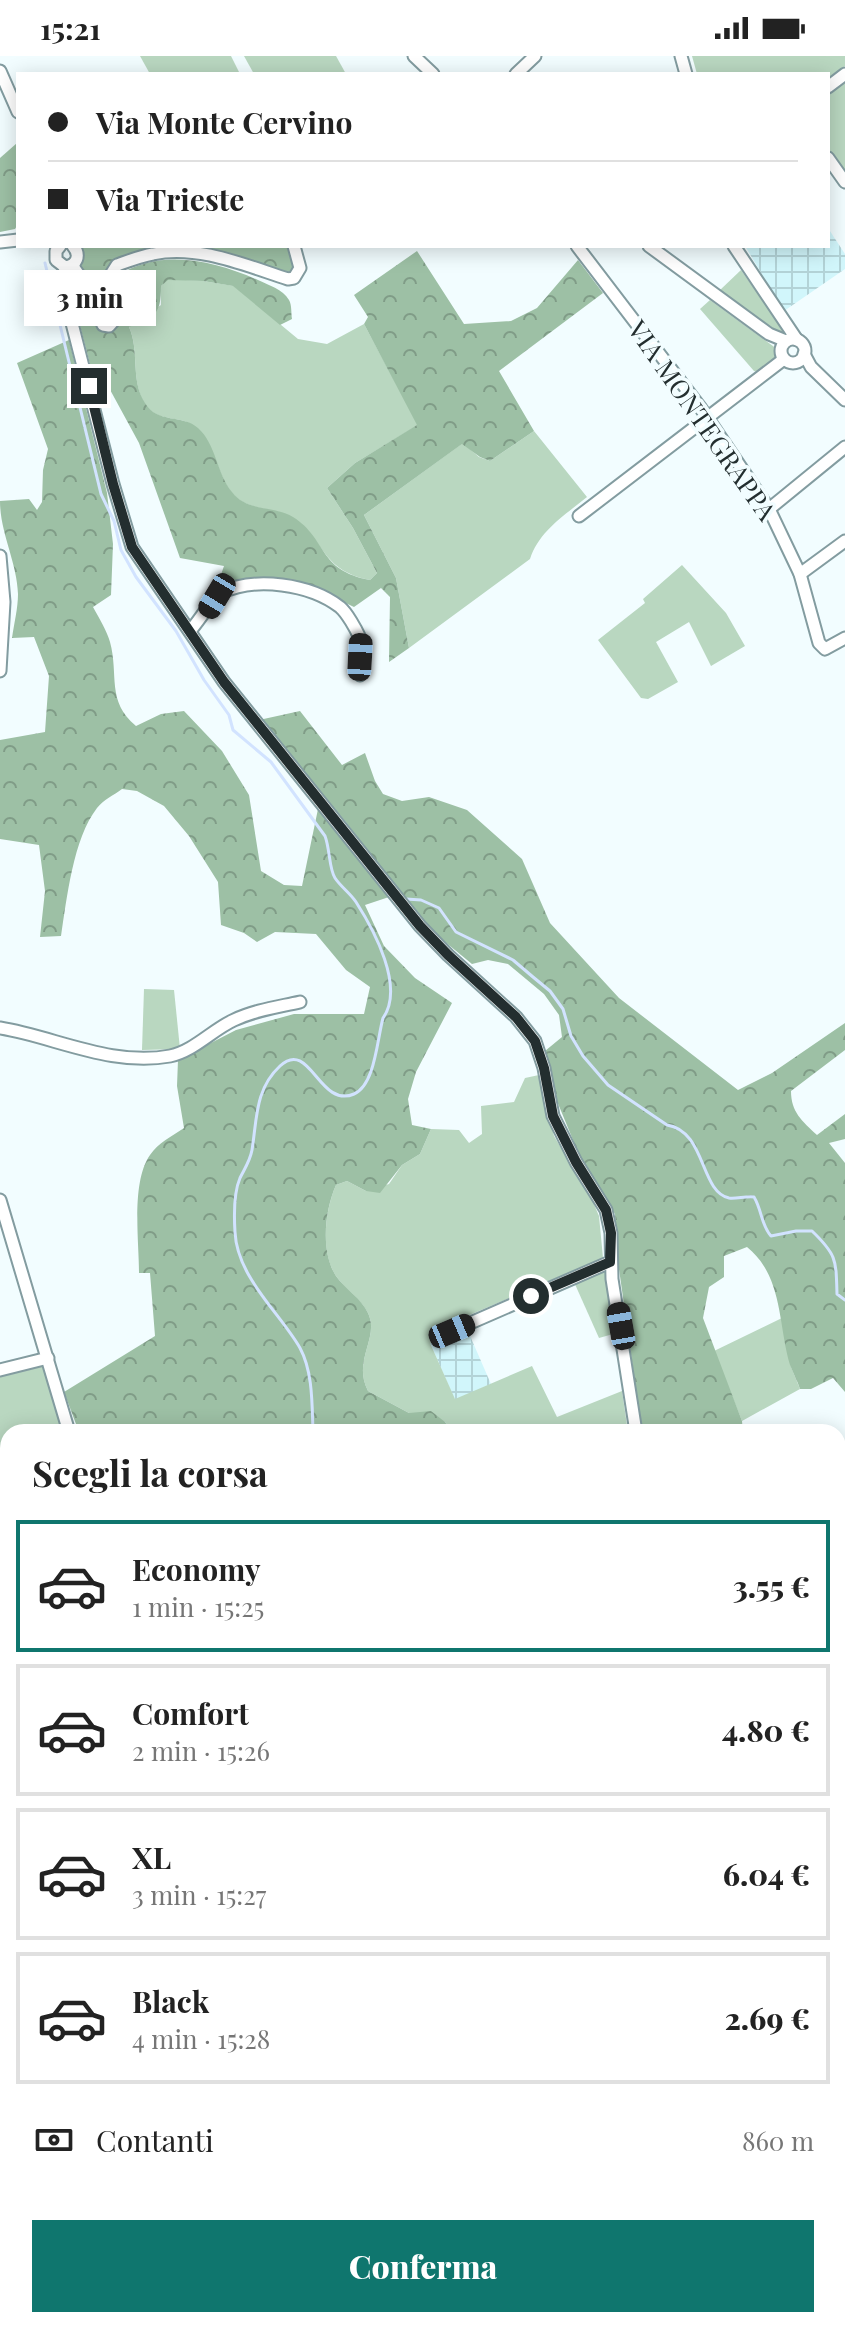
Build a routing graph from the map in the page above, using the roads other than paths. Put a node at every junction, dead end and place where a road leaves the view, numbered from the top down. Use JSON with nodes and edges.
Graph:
{"nodes":[{"id":1,"x":414,"y":56,"type":"edge"},
{"id":2,"x":535,"y":56,"type":"edge"},
{"id":3,"x":0,"y":71,"type":"edge"},
{"id":4,"x":431,"y":72,"type":"edge"},
{"id":5,"x":518,"y":72,"type":"edge"},
{"id":6,"x":16,"y":107,"type":"edge"},
{"id":7,"x":830,"y":161,"type":"edge"},
{"id":8,"x":845,"y":182,"type":"edge"},
{"id":9,"x":74,"y":248,"type":"edge"},
{"id":10,"x":295,"y":248,"type":"edge"},
{"id":11,"x":579,"y":248,"type":"edge"},
{"id":12,"x":652,"y":248,"type":"edge"},
{"id":13,"x":735,"y":248,"type":"edge"},
{"id":14,"x":57,"y":251,"type":"edge"},
{"id":15,"x":68,"y":266,"type":"junction"},
{"id":16,"x":787,"y":343,"type":"junction"},
{"id":17,"x":801,"y":358,"type":"junction"},
{"id":18,"x":845,"y":400,"type":"edge"},
{"id":19,"x":707,"y":418,"type":"junction"},
{"id":20,"x":845,"y":447,"type":"edge"},
{"id":21,"x":769,"y":509,"type":"junction"},
{"id":22,"x":579,"y":516,"type":"dead end"},
{"id":23,"x":845,"y":541,"type":"edge"},
{"id":24,"x":0,"y":556,"type":"edge"},
{"id":25,"x":800,"y":574,"type":"junction"},
{"id":26,"x":190,"y":631,"type":"junction"},
{"id":27,"x":845,"y":638,"type":"edge"},
{"id":28,"x":0,"y":671,"type":"edge"},
{"id":29,"x":360,"y":675,"type":"dead end"},
{"id":30,"x":300,"y":1002,"type":"dead end"},
{"id":31,"x":0,"y":1028,"type":"edge"},
{"id":32,"x":0,"y":1200,"type":"edge"},
{"id":33,"x":610,"y":1262,"type":"junction"},
{"id":34,"x":452,"y":1331,"type":"dead end"},
{"id":35,"x":48,"y":1358,"type":"junction"},
{"id":36,"x":0,"y":1370,"type":"edge"},
{"id":37,"x":67,"y":1424,"type":"edge"},
{"id":38,"x":635,"y":1424,"type":"edge"}],
"edges":[{"from":1,"to":4,"type":"street"},
{"from":2,"to":5,"type":"street"},
{"from":3,"to":6,"type":"street"},
{"from":7,"to":8,"type":"street"},
{"from":9,"to":15,"type":"street"},
{"from":10,"to":15,"type":"street"},
{"from":11,"to":19,"type":"street","name":"VIA MONTEGRAPPA"},
{"from":12,"to":16,"type":"street"},
{"from":13,"to":16,"type":"street"},
{"from":14,"to":15,"type":"street"},
{"from":15,"to":26,"type":"street"},
{"from":16,"to":17,"type":"street"},
{"from":16,"to":17,"type":"street"},
{"from":16,"to":19,"type":"street"},
{"from":17,"to":18,"type":"street"},
{"from":19,"to":21,"type":"street","name":"VIA MONTEGRAPPA"},
{"from":19,"to":22,"type":"street"},
{"from":20,"to":21,"type":"street"},
{"from":21,"to":25,"type":"street","name":"VIA MONTEGRAPPA"},
{"from":23,"to":25,"type":"street"},
{"from":24,"to":28,"type":"street"},
{"from":25,"to":27,"type":"street","name":"VIA MONTEGRAPPA"},
{"from":26,"to":29,"type":"street"},
{"from":26,"to":33,"type":"street"},
{"from":30,"to":31,"type":"street"},
{"from":32,"to":35,"type":"street"},
{"from":33,"to":34,"type":"street"},
{"from":33,"to":38,"type":"street"},
{"from":35,"to":36,"type":"street"},
{"from":35,"to":37,"type":"street"}]}
